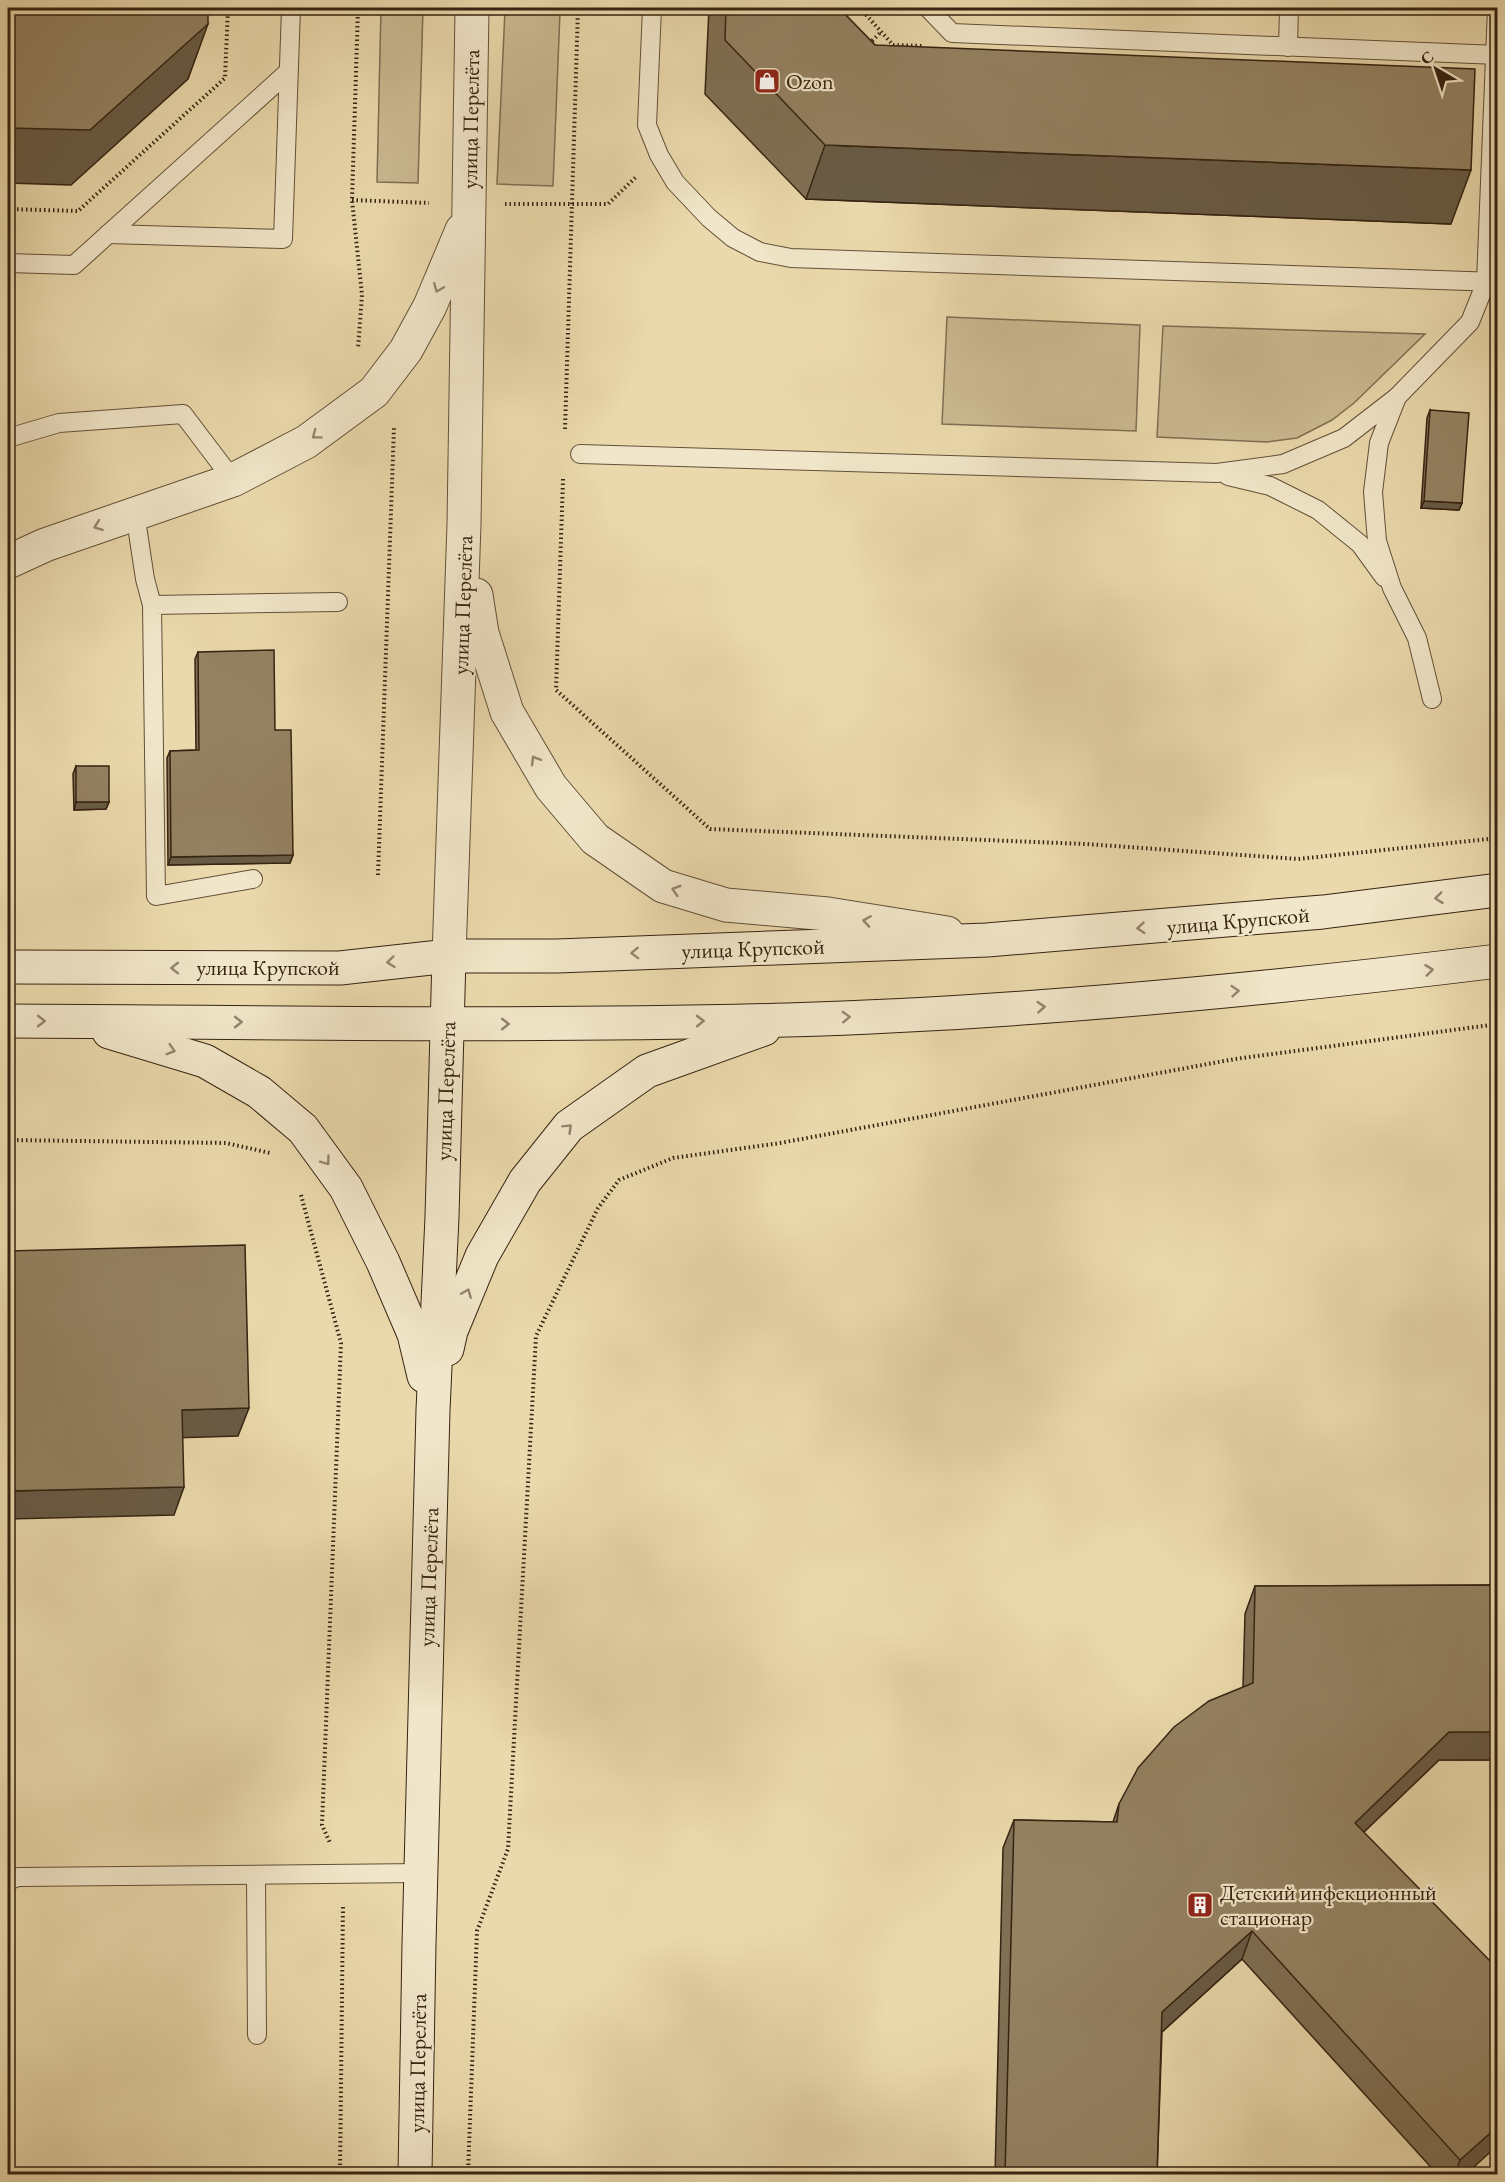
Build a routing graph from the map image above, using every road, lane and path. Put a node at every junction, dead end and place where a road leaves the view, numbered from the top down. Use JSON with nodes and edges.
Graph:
{"nodes":[{"id":1,"x":12,"y":8,"type":"edge"},
{"id":2,"x":228,"y":8,"type":"edge"},
{"id":3,"x":291,"y":8,"type":"edge"},
{"id":4,"x":357,"y":8,"type":"edge"},
{"id":5,"x":472,"y":8,"type":"edge"},
{"id":6,"x":578,"y":8,"type":"edge"},
{"id":7,"x":652,"y":8,"type":"edge"},
{"id":8,"x":860,"y":8,"type":"edge"},
{"id":9,"x":928,"y":8,"type":"edge"},
{"id":10,"x":1289,"y":8,"type":"edge"},
{"id":11,"x":1497,"y":8,"type":"edge"},
{"id":12,"x":8,"y":12,"type":"edge"},
{"id":13,"x":15,"y":21,"type":"edge"},
{"id":14,"x":881,"y":32,"type":"junction"},
{"id":15,"x":893,"y":45,"type":"edge"},
{"id":16,"x":865,"y":47,"type":"edge"},
{"id":17,"x":1287,"y":47,"type":"junction"},
{"id":18,"x":1496,"y":55,"type":"edge"},
{"id":19,"x":288,"y":72,"type":"junction"},
{"id":20,"x":352,"y":200,"type":"junction"},
{"id":21,"x":429,"y":202,"type":"dead end"},
{"id":22,"x":504,"y":204,"type":"dead end"},
{"id":23,"x":572,"y":204,"type":"junction"},
{"id":24,"x":608,"y":204,"type":"dead end"},
{"id":25,"x":8,"y":209,"type":"edge"},
{"id":26,"x":468,"y":215,"type":"junction"},
{"id":27,"x":108,"y":234,"type":"junction"},
{"id":28,"x":8,"y":263,"type":"edge"},
{"id":29,"x":1492,"y":282,"type":"edge"},
{"id":30,"x":358,"y":354,"type":"dead end"},
{"id":31,"x":1397,"y":397,"type":"junction"},
{"id":32,"x":394,"y":417,"type":"dead end"},
{"id":33,"x":565,"y":430,"type":"dead end"},
{"id":34,"x":8,"y":438,"type":"edge"},
{"id":35,"x":580,"y":454,"type":"dead end"},
{"id":36,"x":1217,"y":474,"type":"junction"},
{"id":37,"x":563,"y":477,"type":"dead end"},
{"id":38,"x":233,"y":480,"type":"junction"},
{"id":39,"x":135,"y":513,"type":"junction"},
{"id":40,"x":464,"y":524,"type":"junction"},
{"id":41,"x":8,"y":562,"type":"edge"},
{"id":42,"x":1392,"y":588,"type":"junction"},
{"id":43,"x":338,"y":602,"type":"dead end"},
{"id":44,"x":152,"y":605,"type":"junction"},
{"id":45,"x":1432,"y":699,"type":"dead end"},
{"id":46,"x":1497,"y":838,"type":"edge"},
{"id":47,"x":378,"y":875,"type":"dead end"},
{"id":48,"x":253,"y":879,"type":"dead end"},
{"id":49,"x":1497,"y":890,"type":"edge"},
{"id":50,"x":987,"y":940,"type":"junction"},
{"id":51,"x":449,"y":956,"type":"junction"},
{"id":52,"x":1497,"y":962,"type":"edge"},
{"id":53,"x":8,"y":967,"type":"edge"},
{"id":54,"x":788,"y":1020,"type":"junction"},
{"id":55,"x":8,"y":1021,"type":"edge"},
{"id":56,"x":74,"y":1021,"type":"junction"},
{"id":57,"x":447,"y":1023,"type":"junction"},
{"id":58,"x":1497,"y":1024,"type":"edge"},
{"id":59,"x":8,"y":1140,"type":"edge"},
{"id":60,"x":276,"y":1154,"type":"dead end"},
{"id":61,"x":300,"y":1191,"type":"dead end"},
{"id":62,"x":433,"y":1410,"type":"junction"},
{"id":63,"x":420,"y":1873,"type":"junction"},
{"id":64,"x":344,"y":1874,"type":"junction"},
{"id":65,"x":256,"y":1875,"type":"junction"},
{"id":66,"x":8,"y":1881,"type":"edge"},
{"id":67,"x":257,"y":2035,"type":"dead end"},
{"id":68,"x":340,"y":2175,"type":"edge"},
{"id":69,"x":415,"y":2175,"type":"edge"},
{"id":70,"x":468,"y":2175,"type":"edge"}],
"edges":[{"from":1,"to":12,"type":"path"},
{"from":2,"to":25,"type":"path"},
{"from":3,"to":19,"type":"lane"},
{"from":4,"to":20,"type":"path"},
{"from":5,"to":26,"type":"main road","name":"улица Перелёта"},
{"from":6,"to":23,"type":"path"},
{"from":7,"to":29,"type":"lane"},
{"from":8,"to":14,"type":"path"},
{"from":9,"to":17,"type":"lane"},
{"from":10,"to":17,"type":"lane"},
{"from":11,"to":18,"type":"lane"},
{"from":12,"to":13,"type":"path"},
{"from":14,"to":15,"type":"path"},
{"from":14,"to":16,"type":"path"},
{"from":17,"to":18,"type":"lane"},
{"from":18,"to":29,"type":"lane"},
{"from":19,"to":27,"type":"lane"},
{"from":19,"to":27,"type":"lane"},
{"from":20,"to":21,"type":"path"},
{"from":20,"to":30,"type":"path"},
{"from":22,"to":23,"type":"path"},
{"from":23,"to":24,"type":"path"},
{"from":23,"to":33,"type":"path"},
{"from":26,"to":38,"type":"main road","one_way":true},
{"from":26,"to":40,"type":"main road","name":"улица Перелёта"},
{"from":27,"to":28,"type":"lane"},
{"from":29,"to":31,"type":"lane"},
{"from":31,"to":36,"type":"lane"},
{"from":31,"to":42,"type":"lane"},
{"from":32,"to":47,"type":"path"},
{"from":34,"to":38,"type":"lane"},
{"from":35,"to":36,"type":"lane"},
{"from":36,"to":42,"type":"lane"},
{"from":37,"to":46,"type":"path"},
{"from":38,"to":39,"type":"main road"},
{"from":39,"to":41,"type":"main road","one_way":true},
{"from":39,"to":44,"type":"lane"},
{"from":50,"to":40,"type":"main road","one_way":true},
{"from":40,"to":51,"type":"main road","name":"улица Перелёта"},
{"from":42,"to":45,"type":"lane"},
{"from":43,"to":44,"type":"lane"},
{"from":44,"to":48,"type":"lane"},
{"from":49,"to":50,"type":"main road","name":"улица Крупской","one_way":true},
{"from":50,"to":51,"type":"main road","name":"улица Крупской","one_way":true},
{"from":51,"to":53,"type":"main road","name":"улица Крупской","one_way":true},
{"from":51,"to":57,"type":"main road","name":"улица Перелёта"},
{"from":54,"to":52,"type":"main road","one_way":true},
{"from":57,"to":54,"type":"main road","one_way":true},
{"from":62,"to":54,"type":"main road","one_way":true},
{"from":55,"to":56,"type":"main road","one_way":true},
{"from":56,"to":57,"type":"main road","one_way":true},
{"from":56,"to":62,"type":"main road","one_way":true},
{"from":57,"to":62,"type":"main road","name":"улица Перелёта"},
{"from":58,"to":70,"type":"path"},
{"from":59,"to":60,"type":"path"},
{"from":61,"to":64,"type":"path"},
{"from":62,"to":63,"type":"main road","name":"улица Перелёта"},
{"from":63,"to":64,"type":"lane"},
{"from":63,"to":69,"type":"main road","name":"улица Перелёта"},
{"from":64,"to":65,"type":"lane"},
{"from":64,"to":68,"type":"path"},
{"from":65,"to":66,"type":"lane"},
{"from":65,"to":67,"type":"lane"}]}
